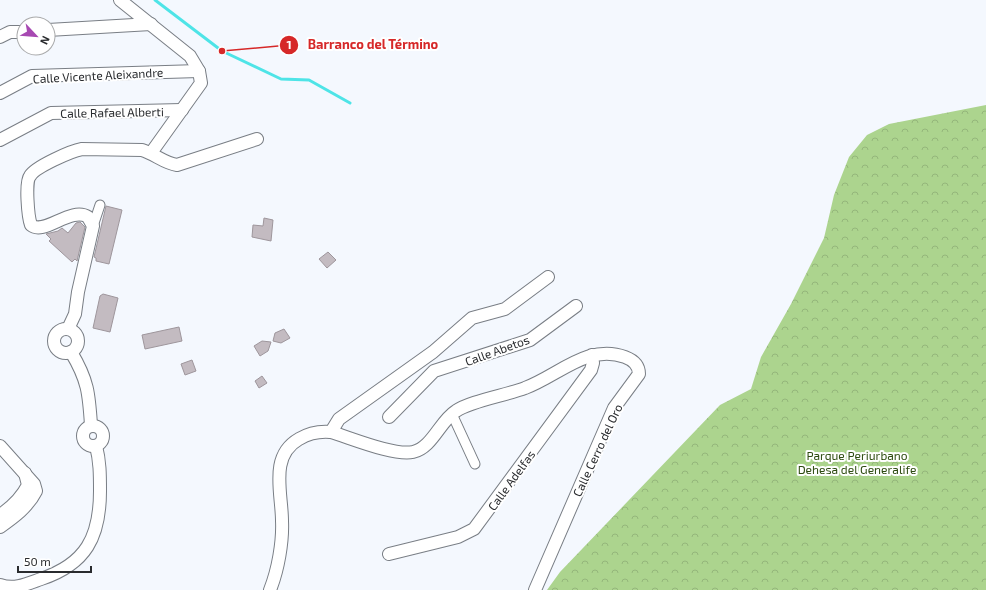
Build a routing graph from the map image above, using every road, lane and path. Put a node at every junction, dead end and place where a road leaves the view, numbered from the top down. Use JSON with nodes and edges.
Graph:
{"nodes":[{"id":1,"x":120,"y":0,"type":"edge"},
{"id":2,"x":151,"y":24,"type":"junction"},
{"id":3,"x":56,"y":30,"type":"edge"},
{"id":4,"x":16,"y":32,"type":"edge"},
{"id":5,"x":0,"y":37,"type":"edge"},
{"id":6,"x":199,"y":71,"type":"junction"},
{"id":7,"x":0,"y":93,"type":"edge"},
{"id":8,"x":182,"y":110,"type":"junction"},
{"id":9,"x":257,"y":139,"type":"dead end"},
{"id":10,"x":0,"y":140,"type":"edge"},
{"id":11,"x":151,"y":153,"type":"junction"},
{"id":12,"x":100,"y":205,"type":"dead end"},
{"id":13,"x":93,"y":226,"type":"junction"},
{"id":14,"x":548,"y":277,"type":"dead end"},
{"id":15,"x":576,"y":306,"type":"dead end"},
{"id":16,"x":68,"y":329,"type":"junction"},
{"id":17,"x":71,"y":352,"type":"junction"},
{"id":18,"x":592,"y":355,"type":"junction"},
{"id":19,"x":403,"y":375,"type":"junction"},
{"id":20,"x":417,"y":389,"type":"junction"},
{"id":21,"x":452,"y":414,"type":"junction"},
{"id":22,"x":388,"y":417,"type":"dead end"},
{"id":23,"x":331,"y":432,"type":"junction"},
{"id":24,"x":0,"y":446,"type":"edge"},
{"id":25,"x":475,"y":464,"type":"dead end"},
{"id":26,"x":25,"y":474,"type":"junction"},
{"id":27,"x":0,"y":516,"type":"edge"},
{"id":28,"x":0,"y":527,"type":"edge"},
{"id":29,"x":389,"y":554,"type":"dead end"},
{"id":30,"x":0,"y":585,"type":"edge"},
{"id":31,"x":270,"y":590,"type":"edge"},
{"id":32,"x":535,"y":590,"type":"edge"}],
"edges":[{"from":1,"to":2,"type":"street"},
{"from":2,"to":3,"type":"street"},
{"from":2,"to":6,"type":"street"},
{"from":4,"to":5,"type":"street"},
{"from":6,"to":7,"type":"street","name":"Calle Vicente Aleixandre"},
{"from":6,"to":8,"type":"street"},
{"from":8,"to":10,"type":"street","name":"Calle Rafael Alberti"},
{"from":8,"to":11,"type":"street"},
{"from":9,"to":11,"type":"street"},
{"from":11,"to":13,"type":"street"},
{"from":12,"to":13,"type":"street"},
{"from":13,"to":16,"type":"street"},
{"from":14,"to":19,"type":"street"},
{"from":15,"to":20,"type":"street","name":"Calle Abetos"},
{"from":16,"to":17,"type":"street"},
{"from":16,"to":17,"type":"street"},
{"from":17,"to":30,"type":"street"},
{"from":18,"to":21,"type":"street","name":"Calle Cerro del Oro"},
{"from":18,"to":29,"type":"street","name":"Calle Adelfas"},
{"from":18,"to":32,"type":"street","name":"Calle Cerro del Oro"},
{"from":19,"to":20,"type":"street"},
{"from":19,"to":23,"type":"street"},
{"from":20,"to":22,"type":"street","name":"Calle Abetos"},
{"from":21,"to":23,"type":"street","name":"Calle Cerro del Oro"},
{"from":21,"to":25,"type":"street"},
{"from":23,"to":31,"type":"street","name":"Calle Cerro del Oro"},
{"from":24,"to":26,"type":"street"},
{"from":26,"to":27,"type":"street"},
{"from":26,"to":28,"type":"street"}]}
